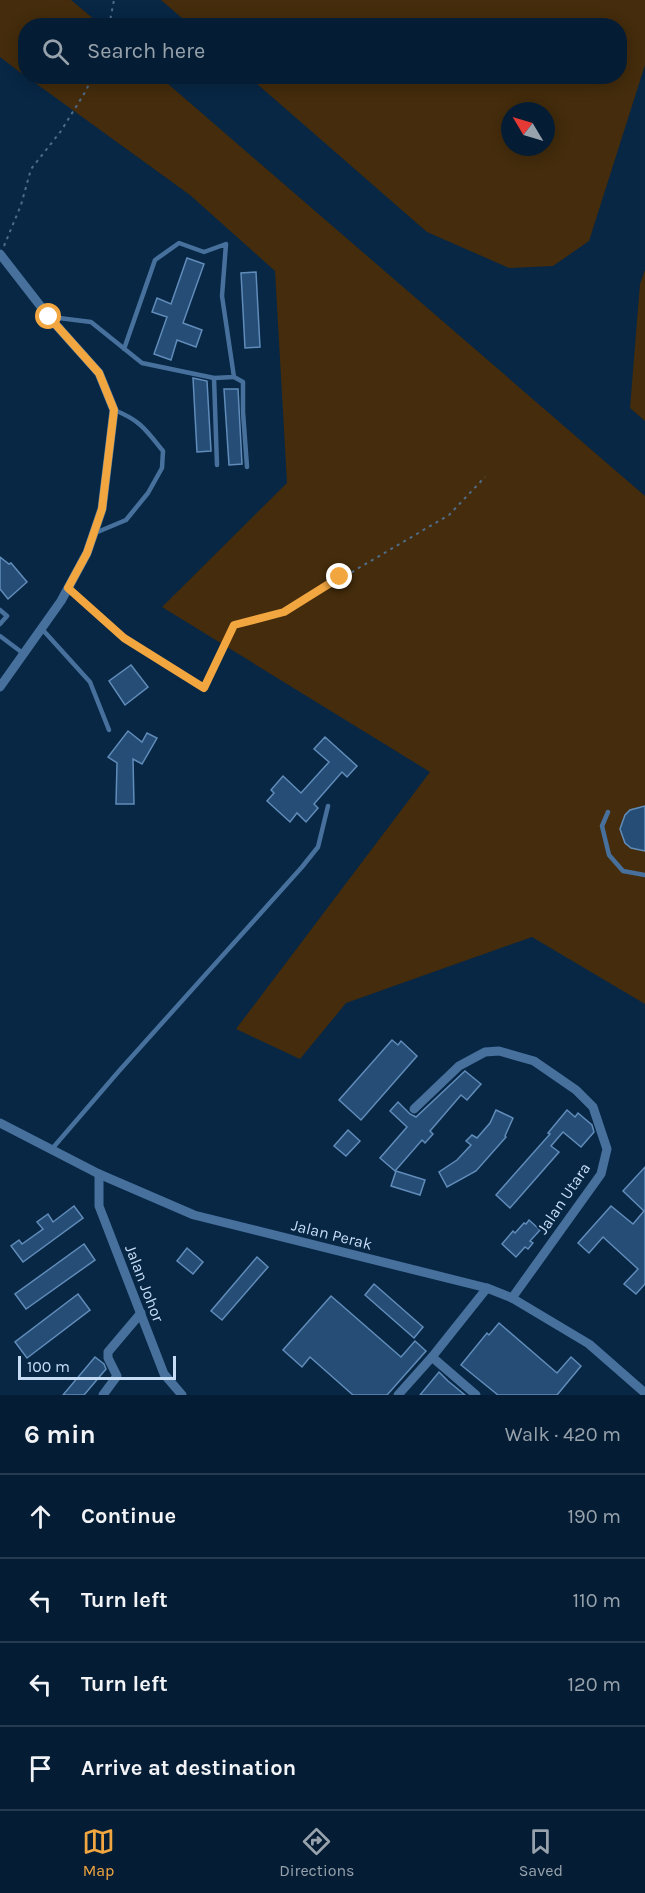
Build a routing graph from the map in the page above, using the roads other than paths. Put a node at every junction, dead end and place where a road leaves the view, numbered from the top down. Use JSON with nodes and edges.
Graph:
{"nodes":[{"id":1,"x":0,"y":254,"type":"edge"},
{"id":2,"x":49,"y":317,"type":"junction"},
{"id":3,"x":124,"y":349,"type":"junction"},
{"id":4,"x":234,"y":377,"type":"junction"},
{"id":5,"x":214,"y":378,"type":"junction"},
{"id":6,"x":114,"y":410,"type":"junction"},
{"id":7,"x":218,"y":465,"type":"dead end"},
{"id":8,"x":247,"y":467,"type":"dead end"},
{"id":9,"x":94,"y":533,"type":"junction"},
{"id":10,"x":0,"y":610,"type":"edge"},
{"id":11,"x":0,"y":624,"type":"edge"},
{"id":12,"x":42,"y":628,"type":"junction"},
{"id":13,"x":0,"y":636,"type":"edge"},
{"id":14,"x":24,"y":654,"type":"junction"},
{"id":15,"x":0,"y":687,"type":"edge"},
{"id":16,"x":110,"y":730,"type":"dead end"},
{"id":17,"x":328,"y":806,"type":"dead end"},
{"id":18,"x":608,"y":812,"type":"dead end"},
{"id":19,"x":645,"y":874,"type":"edge"},
{"id":20,"x":414,"y":1109,"type":"dead end"},
{"id":21,"x":0,"y":1123,"type":"edge"},
{"id":22,"x":51,"y":1150,"type":"junction"},
{"id":23,"x":99,"y":1174,"type":"junction"},
{"id":24,"x":487,"y":1288,"type":"junction"},
{"id":25,"x":512,"y":1298,"type":"junction"},
{"id":26,"x":141,"y":1313,"type":"junction"},
{"id":27,"x":432,"y":1357,"type":"junction"},
{"id":28,"x":645,"y":1393,"type":"edge"},
{"id":29,"x":103,"y":1395,"type":"edge"},
{"id":30,"x":182,"y":1395,"type":"edge"},
{"id":31,"x":398,"y":1395,"type":"edge"},
{"id":32,"x":476,"y":1395,"type":"edge"}],
"edges":[{"from":1,"to":2,"type":"street"},
{"from":2,"to":3,"type":"lane"},
{"from":2,"to":6,"type":"street"},
{"from":3,"to":4,"type":"lane"},
{"from":3,"to":5,"type":"lane"},
{"from":4,"to":5,"type":"lane"},
{"from":4,"to":8,"type":"lane"},
{"from":5,"to":7,"type":"lane"},
{"from":6,"to":9,"type":"street"},
{"from":6,"to":9,"type":"lane"},
{"from":9,"to":12,"type":"street"},
{"from":10,"to":11,"type":"lane"},
{"from":12,"to":14,"type":"street"},
{"from":12,"to":16,"type":"lane"},
{"from":13,"to":14,"type":"lane"},
{"from":14,"to":15,"type":"street"},
{"from":17,"to":22,"type":"lane"},
{"from":18,"to":19,"type":"lane"},
{"from":20,"to":25,"type":"street","name":"Jalan Utara"},
{"from":21,"to":22,"type":"street","name":"Jalan Perak"},
{"from":22,"to":23,"type":"street","name":"Jalan Perak"},
{"from":23,"to":24,"type":"street","name":"Jalan Perak"},
{"from":23,"to":26,"type":"street","name":"Jalan Johor"},
{"from":24,"to":25,"type":"street","name":"Jalan Perak"},
{"from":24,"to":27,"type":"street"},
{"from":25,"to":28,"type":"street","name":"Jalan Perak"},
{"from":26,"to":29,"type":"street"},
{"from":26,"to":30,"type":"street","name":"Jalan Johor"},
{"from":27,"to":31,"type":"street"},
{"from":27,"to":32,"type":"street"}]}
